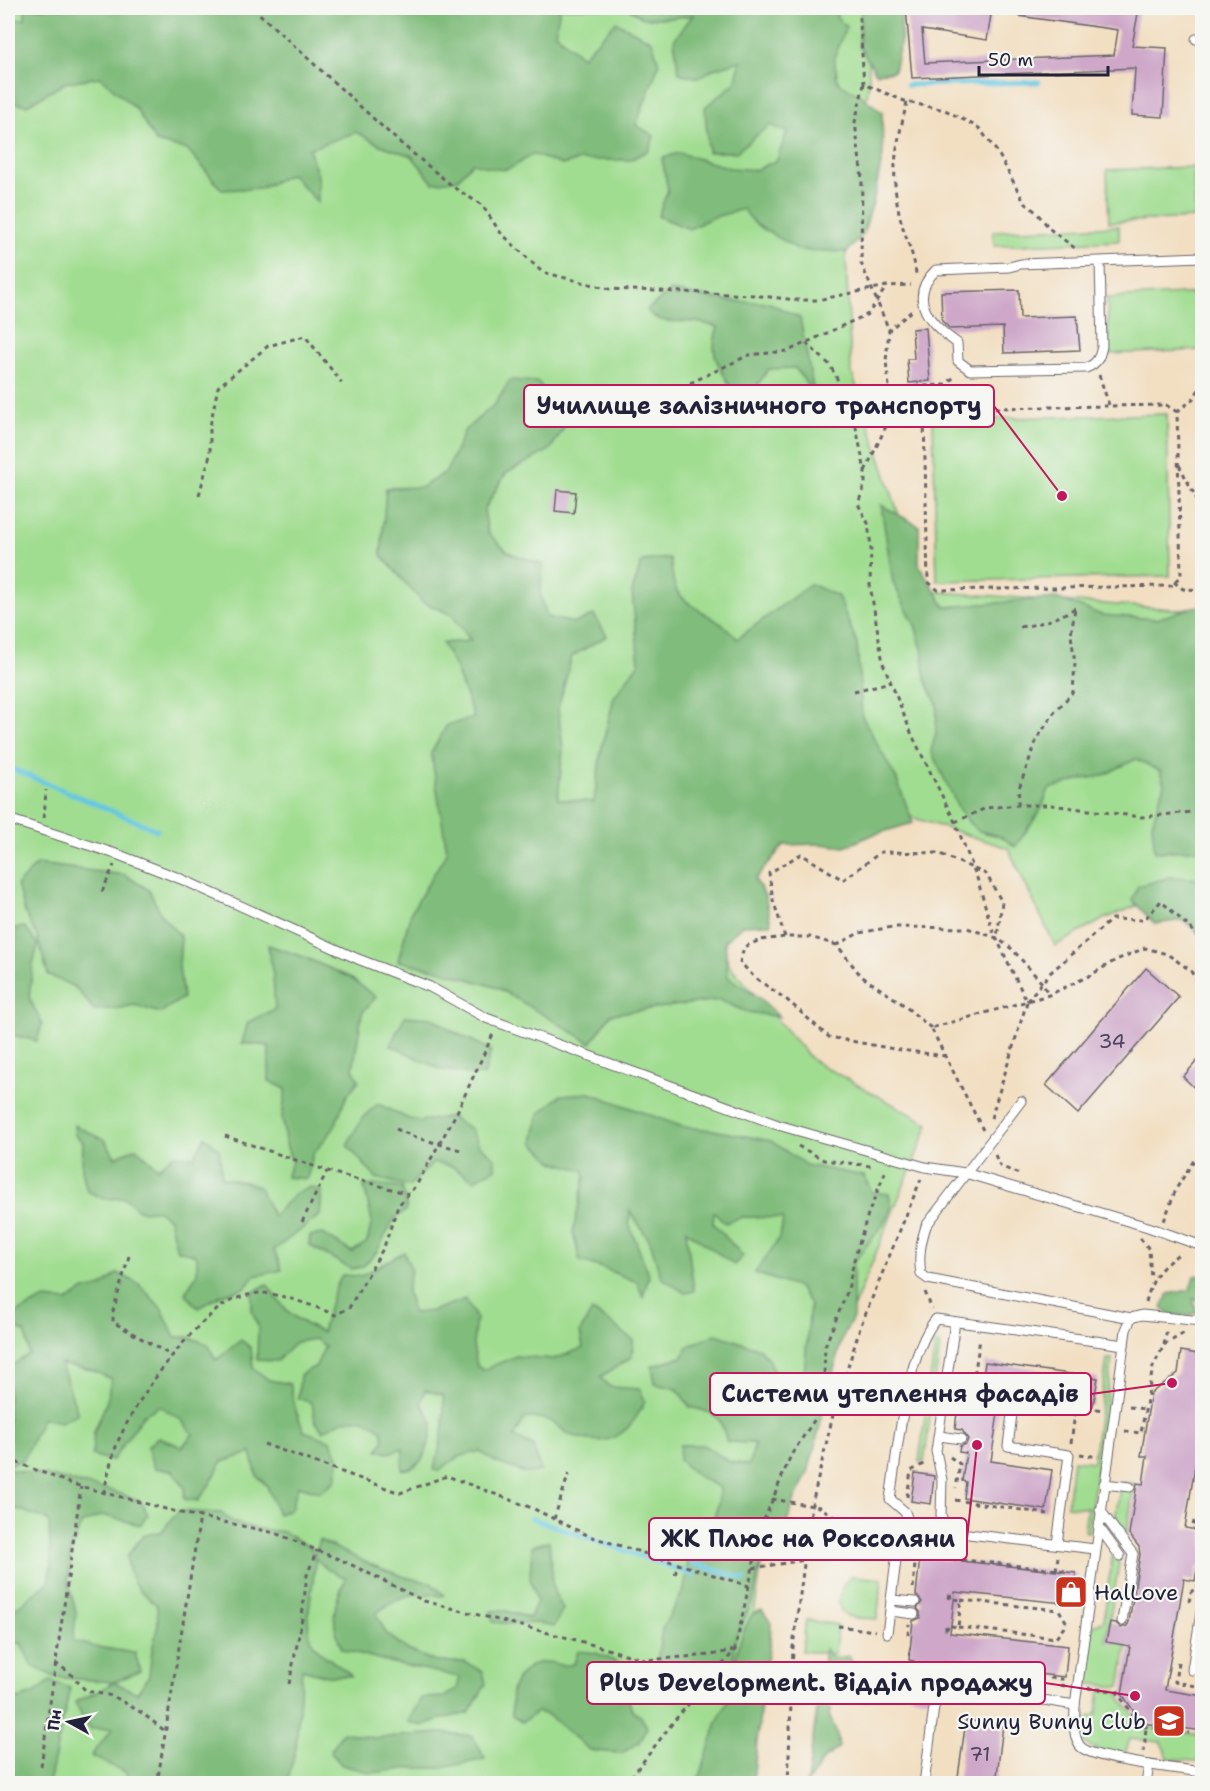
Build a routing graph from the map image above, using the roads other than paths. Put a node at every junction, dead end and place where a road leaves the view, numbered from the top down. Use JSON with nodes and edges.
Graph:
{"nodes":[{"id":1,"x":1203,"y":257,"type":"edge"},
{"id":2,"x":1096,"y":261,"type":"junction"},
{"id":3,"x":8,"y":819,"type":"edge"},
{"id":4,"x":1022,"y":1101,"type":"dead end"},
{"id":5,"x":966,"y":1173,"type":"junction"},
{"id":6,"x":1198,"y":1244,"type":"edge"},
{"id":7,"x":1131,"y":1318,"type":"junction"},
{"id":8,"x":1203,"y":1321,"type":"edge"},
{"id":9,"x":955,"y":1322,"type":"junction"},
{"id":10,"x":1124,"y":1345,"type":"junction"},
{"id":11,"x":947,"y":1403,"type":"junction"},
{"id":12,"x":966,"y":1406,"type":"dead end"},
{"id":13,"x":1051,"y":1407,"type":"road end"},
{"id":14,"x":943,"y":1437,"type":"junction"},
{"id":15,"x":961,"y":1439,"type":"dead end"},
{"id":16,"x":1104,"y":1484,"type":"junction"},
{"id":17,"x":1130,"y":1487,"type":"dead end"},
{"id":18,"x":1100,"y":1510,"type":"junction"},
{"id":19,"x":1098,"y":1526,"type":"junction"},
{"id":20,"x":910,"y":1527,"type":"junction"},
{"id":21,"x":947,"y":1531,"type":"junction"},
{"id":22,"x":1057,"y":1544,"type":"junction"},
{"id":23,"x":1095,"y":1549,"type":"junction"},
{"id":24,"x":1120,"y":1556,"type":"dead end"},
{"id":25,"x":891,"y":1600,"type":"junction"},
{"id":26,"x":915,"y":1602,"type":"dead end"},
{"id":27,"x":1203,"y":1606,"type":"edge"},
{"id":28,"x":890,"y":1611,"type":"junction"},
{"id":29,"x":914,"y":1614,"type":"dead end"},
{"id":30,"x":1122,"y":1621,"type":"dead end"},
{"id":31,"x":887,"y":1633,"type":"road end"},
{"id":32,"x":1199,"y":1647,"type":"edge"},
{"id":33,"x":1192,"y":1670,"type":"dead end"},
{"id":34,"x":1075,"y":1705,"type":"junction"},
{"id":35,"x":1146,"y":1765,"type":"junction"},
{"id":36,"x":1203,"y":1772,"type":"edge"},
{"id":37,"x":924,"y":1784,"type":"edge"},
{"id":38,"x":1146,"y":1784,"type":"edge"}],
"edges":[{"from":1,"to":2,"type":"lane"},
{"from":2,"to":2,"type":"lane"},
{"from":3,"to":5,"type":"lane"},
{"from":4,"to":5,"type":"lane"},
{"from":5,"to":6,"type":"lane"},
{"from":5,"to":7,"type":"lane"},
{"from":7,"to":8,"type":"lane"},
{"from":7,"to":10,"type":"lane"},
{"from":9,"to":10,"type":"lane"},
{"from":9,"to":11,"type":"lane"},
{"from":9,"to":20,"type":"lane"},
{"from":10,"to":16,"type":"lane"},
{"from":11,"to":12,"type":"lane"},
{"from":11,"to":14,"type":"lane"},
{"from":13,"to":22,"type":"lane"},
{"from":14,"to":15,"type":"lane"},
{"from":14,"to":21,"type":"lane"},
{"from":16,"to":17,"type":"lane"},
{"from":16,"to":18,"type":"lane"},
{"from":18,"to":19,"type":"lane"},
{"from":18,"to":30,"type":"lane"},
{"from":19,"to":23,"type":"lane"},
{"from":19,"to":24,"type":"lane"},
{"from":20,"to":21,"type":"lane"},
{"from":20,"to":25,"type":"lane"},
{"from":21,"to":22,"type":"lane"},
{"from":22,"to":23,"type":"lane"},
{"from":23,"to":34,"type":"lane"},
{"from":25,"to":26,"type":"lane"},
{"from":25,"to":28,"type":"lane"},
{"from":27,"to":32,"type":"lane"},
{"from":28,"to":29,"type":"lane"},
{"from":28,"to":31,"type":"lane"},
{"from":32,"to":33,"type":"lane"},
{"from":34,"to":35,"type":"lane"},
{"from":34,"to":37,"type":"lane"},
{"from":35,"to":36,"type":"lane"},
{"from":35,"to":38,"type":"lane"}]}
